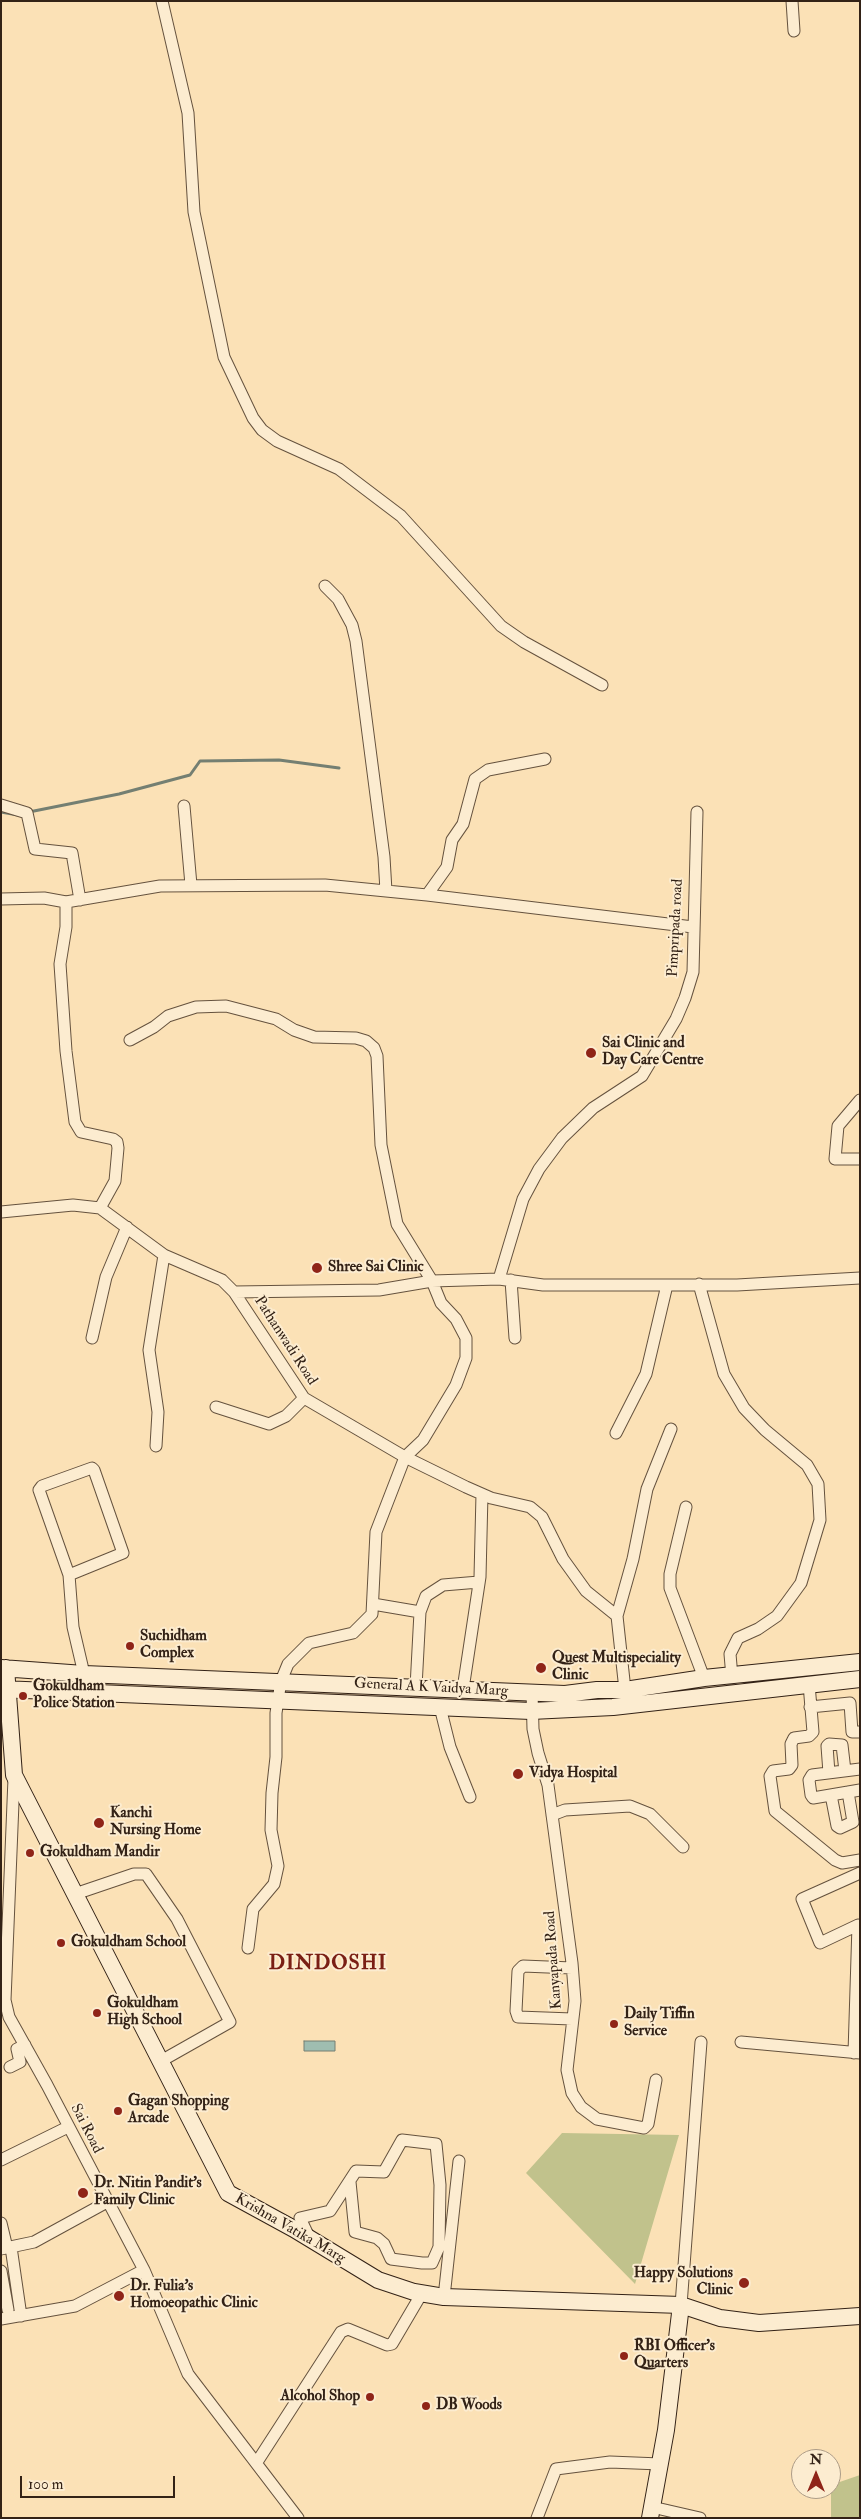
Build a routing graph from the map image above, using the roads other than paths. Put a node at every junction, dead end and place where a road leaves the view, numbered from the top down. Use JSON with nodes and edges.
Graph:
{"nodes":[{"id":1,"x":162,"y":1,"type":"edge"},
{"id":2,"x":792,"y":1,"type":"edge"},
{"id":3,"x":794,"y":31,"type":"dead end"},
{"id":4,"x":325,"y":586,"type":"dead end"},
{"id":5,"x":602,"y":685,"type":"dead end"},
{"id":6,"x":545,"y":759,"type":"dead end"},
{"id":7,"x":1,"y":805,"type":"edge"},
{"id":8,"x":184,"y":806,"type":"dead end"},
{"id":9,"x":697,"y":812,"type":"dead end"},
{"id":10,"x":191,"y":885,"type":"junction"},
{"id":11,"x":386,"y":891,"type":"junction"},
{"id":12,"x":427,"y":894,"type":"junction"},
{"id":13,"x":1,"y":898,"type":"edge"},
{"id":14,"x":80,"y":900,"type":"junction"},
{"id":15,"x":66,"y":902,"type":"junction"},
{"id":16,"x":693,"y":927,"type":"junction"},
{"id":17,"x":130,"y":1040,"type":"dead end"},
{"id":18,"x":860,"y":1100,"type":"edge"},
{"id":19,"x":860,"y":1159,"type":"edge"},
{"id":20,"x":100,"y":1208,"type":"junction"},
{"id":21,"x":1,"y":1212,"type":"edge"},
{"id":22,"x":127,"y":1227,"type":"junction"},
{"id":23,"x":164,"y":1255,"type":"junction"},
{"id":24,"x":860,"y":1278,"type":"edge"},
{"id":25,"x":499,"y":1279,"type":"junction"},
{"id":26,"x":511,"y":1280,"type":"junction"},
{"id":27,"x":432,"y":1281,"type":"junction"},
{"id":28,"x":699,"y":1284,"type":"junction"},
{"id":29,"x":667,"y":1285,"type":"junction"},
{"id":30,"x":234,"y":1292,"type":"junction"},
{"id":31,"x":92,"y":1338,"type":"dead end"},
{"id":32,"x":515,"y":1338,"type":"dead end"},
{"id":33,"x":304,"y":1398,"type":"junction"},
{"id":34,"x":216,"y":1407,"type":"dead end"},
{"id":35,"x":671,"y":1429,"type":"dead end"},
{"id":36,"x":616,"y":1432,"type":"dead end"},
{"id":37,"x":156,"y":1446,"type":"dead end"},
{"id":38,"x":405,"y":1457,"type":"junction"},
{"id":39,"x":482,"y":1494,"type":"junction"},
{"id":40,"x":686,"y":1507,"type":"dead end"},
{"id":41,"x":69,"y":1575,"type":"junction"},
{"id":42,"x":479,"y":1582,"type":"junction"},
{"id":43,"x":372,"y":1604,"type":"junction"},
{"id":44,"x":420,"y":1612,"type":"junction"},
{"id":45,"x":617,"y":1616,"type":"junction"},
{"id":46,"x":860,"y":1662,"type":"edge"},
{"id":47,"x":4,"y":1668,"type":"edge"},
{"id":48,"x":84,"y":1674,"type":"junction"},
{"id":49,"x":732,"y":1677,"type":"junction"},
{"id":50,"x":704,"y":1678,"type":"junction"},
{"id":51,"x":860,"y":1679,"type":"edge"},
{"id":52,"x":281,"y":1681,"type":"junction"},
{"id":53,"x":809,"y":1684,"type":"junction"},
{"id":54,"x":416,"y":1688,"type":"junction"},
{"id":55,"x":4,"y":1689,"type":"edge"},
{"id":56,"x":463,"y":1689,"type":"junction"},
{"id":57,"x":625,"y":1690,"type":"junction"},
{"id":58,"x":532,"y":1692,"type":"junction"},
{"id":59,"x":278,"y":1702,"type":"junction"},
{"id":60,"x":855,"y":1703,"type":"edge"},
{"id":61,"x":810,"y":1706,"type":"junction"},
{"id":62,"x":440,"y":1707,"type":"junction"},
{"id":63,"x":532,"y":1711,"type":"junction"},
{"id":64,"x":860,"y":1732,"type":"edge"},
{"id":65,"x":860,"y":1769,"type":"edge"},
{"id":66,"x":845,"y":1771,"type":"junction"},
{"id":67,"x":830,"y":1773,"type":"junction"},
{"id":68,"x":14,"y":1775,"type":"junction"},
{"id":69,"x":860,"y":1790,"type":"edge"},
{"id":70,"x":848,"y":1792,"type":"junction"},
{"id":71,"x":831,"y":1795,"type":"junction"},
{"id":72,"x":470,"y":1797,"type":"dead end"},
{"id":73,"x":7,"y":1815,"type":"edge"},
{"id":74,"x":552,"y":1816,"type":"junction"},
{"id":75,"x":683,"y":1847,"type":"dead end"},
{"id":76,"x":860,"y":1860,"type":"edge"},
{"id":77,"x":860,"y":1873,"type":"edge"},
{"id":78,"x":75,"y":1894,"type":"junction"},
{"id":79,"x":248,"y":1948,"type":"dead end"},
{"id":80,"x":572,"y":1968,"type":"junction"},
{"id":81,"x":3,"y":2001,"type":"edge"},
{"id":82,"x":572,"y":2019,"type":"junction"},
{"id":83,"x":701,"y":2042,"type":"dead end"},
{"id":84,"x":741,"y":2042,"type":"dead end"},
{"id":85,"x":18,"y":2045,"type":"junction"},
{"id":86,"x":857,"y":2053,"type":"edge"},
{"id":87,"x":161,"y":2061,"type":"junction"},
{"id":88,"x":10,"y":2067,"type":"dead end"},
{"id":89,"x":656,"y":2080,"type":"dead end"},
{"id":90,"x":68,"y":2127,"type":"junction"},
{"id":91,"x":1,"y":2160,"type":"edge"},
{"id":92,"x":459,"y":2161,"type":"dead end"},
{"id":93,"x":350,"y":2182,"type":"junction"},
{"id":94,"x":107,"y":2202,"type":"junction"},
{"id":95,"x":1,"y":2223,"type":"edge"},
{"id":96,"x":311,"y":2241,"type":"junction"},
{"id":97,"x":6,"y":2248,"type":"edge"},
{"id":98,"x":144,"y":2270,"type":"junction"},
{"id":99,"x":1,"y":2271,"type":"edge"},
{"id":100,"x":422,"y":2293,"type":"junction"},
{"id":101,"x":444,"y":2297,"type":"junction"},
{"id":102,"x":681,"y":2305,"type":"junction"},
{"id":103,"x":5,"y":2314,"type":"edge"},
{"id":104,"x":21,"y":2316,"type":"junction"},
{"id":105,"x":860,"y":2316,"type":"edge"},
{"id":106,"x":257,"y":2462,"type":"junction"},
{"id":107,"x":660,"y":2464,"type":"junction"},
{"id":108,"x":651,"y":2512,"type":"edge"},
{"id":109,"x":298,"y":2518,"type":"edge"},
{"id":110,"x":537,"y":2518,"type":"edge"},
{"id":111,"x":700,"y":2518,"type":"edge"}],
"edges":[{"from":1,"to":5,"type":"street"},
{"from":2,"to":3,"type":"street"},
{"from":4,"to":11,"type":"street"},
{"from":6,"to":12,"type":"street"},
{"from":7,"to":14,"type":"street"},
{"from":8,"to":10,"type":"street"},
{"from":9,"to":16,"type":"street","name":"Pimpripada road"},
{"from":10,"to":11,"type":"street"},
{"from":10,"to":14,"type":"street"},
{"from":11,"to":12,"type":"street"},
{"from":12,"to":16,"type":"street"},
{"from":13,"to":15,"type":"street"},
{"from":14,"to":15,"type":"street"},
{"from":15,"to":20,"type":"street"},
{"from":16,"to":25,"type":"street","name":"Pimpripada road"},
{"from":17,"to":27,"type":"street"},
{"from":18,"to":19,"type":"street"},
{"from":20,"to":21,"type":"street","name":"Pathanwadi Road"},
{"from":20,"to":22,"type":"street","name":"Pathanwadi Road"},
{"from":22,"to":23,"type":"street","name":"Pathanwadi Road"},
{"from":22,"to":31,"type":"street"},
{"from":23,"to":30,"type":"street","name":"Pathanwadi Road"},
{"from":23,"to":37,"type":"street"},
{"from":24,"to":28,"type":"street"},
{"from":25,"to":26,"type":"street"},
{"from":25,"to":27,"type":"street"},
{"from":26,"to":29,"type":"street"},
{"from":26,"to":32,"type":"street"},
{"from":27,"to":30,"type":"street"},
{"from":27,"to":38,"type":"street"},
{"from":28,"to":29,"type":"street"},
{"from":28,"to":49,"type":"street"},
{"from":29,"to":36,"type":"street"},
{"from":30,"to":33,"type":"street","name":"Pathanwadi Road"},
{"from":33,"to":34,"type":"street"},
{"from":33,"to":38,"type":"street","name":"Pathanwadi Road"},
{"from":35,"to":45,"type":"street"},
{"from":38,"to":39,"type":"street","name":"Pathanwadi Road"},
{"from":38,"to":43,"type":"street"},
{"from":39,"to":42,"type":"street"},
{"from":39,"to":45,"type":"street","name":"Pathanwadi Road"},
{"from":40,"to":50,"type":"street"},
{"from":41,"to":41,"type":"street"},
{"from":41,"to":48,"type":"street"},
{"from":42,"to":44,"type":"street"},
{"from":42,"to":56,"type":"street"},
{"from":43,"to":44,"type":"street"},
{"from":43,"to":52,"type":"street"},
{"from":44,"to":54,"type":"street"},
{"from":45,"to":57,"type":"street"},
{"from":46,"to":49,"type":"main road","name":"General A K Vaidya Marg"},
{"from":47,"to":48,"type":"main road","name":"General A K Vaidya Marg"},
{"from":47,"to":55,"type":"main road","name":"Krishna Vatika Marg"},
{"from":48,"to":52,"type":"main road","name":"General A K Vaidya Marg"},
{"from":49,"to":50,"type":"main road","name":"General A K Vaidya Marg"},
{"from":50,"to":57,"type":"main road","name":"General A K Vaidya Marg"},
{"from":51,"to":53,"type":"main road","name":"General A K Vaidya Marg"},
{"from":52,"to":54,"type":"main road","name":"General A K Vaidya Marg"},
{"from":52,"to":59,"type":"street"},
{"from":53,"to":61,"type":"street"},
{"from":53,"to":63,"type":"main road","name":"General A K Vaidya Marg"},
{"from":54,"to":56,"type":"main road","name":"General A K Vaidya Marg"},
{"from":55,"to":59,"type":"main road","name":"General A K Vaidya Marg"},
{"from":55,"to":68,"type":"main road","name":"Krishna Vatika Marg"},
{"from":56,"to":58,"type":"main road","name":"General A K Vaidya Marg"},
{"from":57,"to":58,"type":"main road","name":"General A K Vaidya Marg"},
{"from":58,"to":63,"type":"street","name":"Kanyapada Road"},
{"from":59,"to":62,"type":"main road","name":"General A K Vaidya Marg"},
{"from":59,"to":79,"type":"street"},
{"from":60,"to":61,"type":"street"},
{"from":60,"to":64,"type":"street"},
{"from":61,"to":76,"type":"street"},
{"from":62,"to":63,"type":"main road","name":"General A K Vaidya Marg"},
{"from":62,"to":72,"type":"street"},
{"from":63,"to":74,"type":"street","name":"Kanyapada Road"},
{"from":65,"to":66,"type":"street"},
{"from":66,"to":67,"type":"street"},
{"from":66,"to":67,"type":"street"},
{"from":67,"to":71,"type":"street"},
{"from":68,"to":73,"type":"street","name":"Sai Road"},
{"from":68,"to":78,"type":"main road","name":"Krishna Vatika Marg"},
{"from":69,"to":70,"type":"street"},
{"from":70,"to":71,"type":"street"},
{"from":70,"to":71,"type":"street"},
{"from":73,"to":81,"type":"street","name":"Sai Road"},
{"from":74,"to":75,"type":"street"},
{"from":74,"to":80,"type":"street","name":"Kanyapada Road"},
{"from":77,"to":86,"type":"street"},
{"from":78,"to":87,"type":"main road","name":"Krishna Vatika Marg"},
{"from":78,"to":87,"type":"street"},
{"from":80,"to":82,"type":"street","name":"Kanyapada Road"},
{"from":80,"to":82,"type":"street"},
{"from":81,"to":85,"type":"street","name":"Sai Road"},
{"from":82,"to":89,"type":"street","name":"Kanyapada Road"},
{"from":83,"to":102,"type":"street"},
{"from":84,"to":86,"type":"street"},
{"from":85,"to":88,"type":"street"},
{"from":85,"to":90,"type":"street","name":"Sai Road"},
{"from":87,"to":96,"type":"main road","name":"Krishna Vatika Marg"},
{"from":90,"to":91,"type":"street"},
{"from":90,"to":94,"type":"street","name":"Sai Road"},
{"from":92,"to":101,"type":"street"},
{"from":93,"to":93,"type":"street"},
{"from":93,"to":96,"type":"street"},
{"from":94,"to":97,"type":"street"},
{"from":94,"to":98,"type":"street","name":"Sai Road"},
{"from":95,"to":97,"type":"street"},
{"from":96,"to":100,"type":"main road","name":"Krishna Vatika Marg"},
{"from":97,"to":104,"type":"street"},
{"from":98,"to":104,"type":"street"},
{"from":98,"to":106,"type":"street","name":"Sai Road"},
{"from":99,"to":103,"type":"street"},
{"from":100,"to":101,"type":"main road","name":"Krishna Vatika Marg"},
{"from":100,"to":106,"type":"street"},
{"from":101,"to":102,"type":"main road","name":"Krishna Vatika Marg"},
{"from":102,"to":105,"type":"main road","name":"Krishna Vatika Marg"},
{"from":102,"to":107,"type":"main road"},
{"from":103,"to":104,"type":"street"},
{"from":106,"to":109,"type":"street","name":"Sai Road"},
{"from":107,"to":108,"type":"main road"},
{"from":107,"to":110,"type":"street"},
{"from":108,"to":111,"type":"street"}]}
